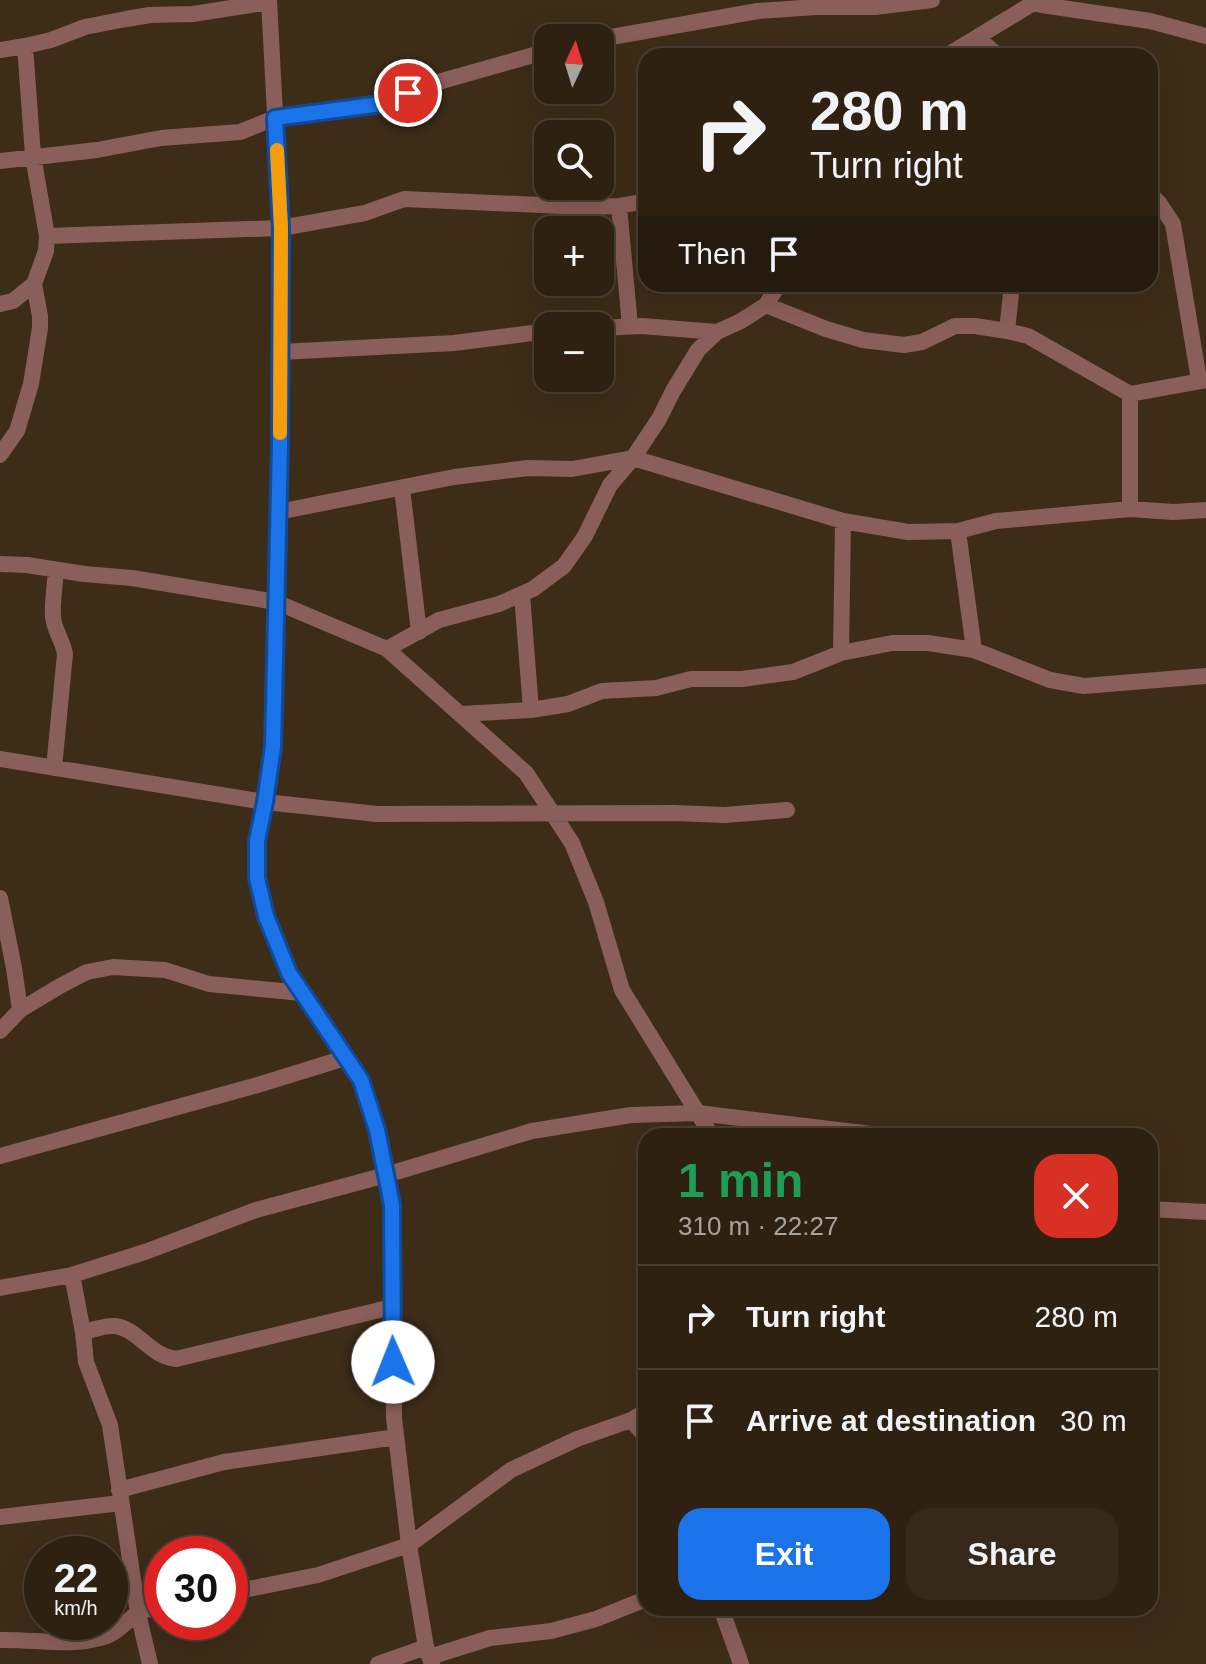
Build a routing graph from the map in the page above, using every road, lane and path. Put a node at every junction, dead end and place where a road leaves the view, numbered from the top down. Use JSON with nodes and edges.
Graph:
{"nodes":[{"id":1,"x":932,"y":0,"type":"edge"},
{"id":2,"x":269,"y":1,"type":"edge"},
{"id":3,"x":1032,"y":1,"type":"edge"},
{"id":4,"x":1206,"y":36,"type":"edge"},
{"id":5,"x":614,"y":37,"type":"edge"},
{"id":6,"x":977,"y":37,"type":"junction"},
{"id":7,"x":25,"y":46,"type":"junction"},
{"id":8,"x":959,"y":48,"type":"edge"},
{"id":9,"x":989,"y":48,"type":"edge"},
{"id":10,"x":0,"y":50,"type":"edge"},
{"id":11,"x":534,"y":55,"type":"edge"},
{"id":12,"x":275,"y":118,"type":"junction"},
{"id":13,"x":33,"y":156,"type":"junction"},
{"id":14,"x":0,"y":161,"type":"edge"},
{"id":15,"x":638,"y":202,"type":"edge"},
{"id":16,"x":1158,"y":202,"type":"edge"},
{"id":17,"x":619,"y":206,"type":"junction"},
{"id":18,"x":281,"y":228,"type":"junction"},
{"id":19,"x":47,"y":236,"type":"junction"},
{"id":20,"x":34,"y":284,"type":"junction"},
{"id":21,"x":774,"y":292,"type":"edge"},
{"id":22,"x":1011,"y":292,"type":"edge"},
{"id":23,"x":0,"y":304,"type":"edge"},
{"id":24,"x":766,"y":305,"type":"junction"},
{"id":25,"x":630,"y":326,"type":"junction"},
{"id":26,"x":614,"y":327,"type":"edge"},
{"id":27,"x":1007,"y":331,"type":"junction"},
{"id":28,"x":717,"y":332,"type":"junction"},
{"id":29,"x":534,"y":333,"type":"edge"},
{"id":30,"x":280,"y":352,"type":"junction"},
{"id":31,"x":1203,"y":380,"type":"edge"},
{"id":32,"x":1130,"y":394,"type":"junction"},
{"id":33,"x":0,"y":455,"type":"edge"},
{"id":34,"x":633,"y":458,"type":"junction"},
{"id":35,"x":402,"y":488,"type":"junction"},
{"id":36,"x":1130,"y":509,"type":"junction"},
{"id":37,"x":1206,"y":510,"type":"edge"},
{"id":38,"x":278,"y":512,"type":"junction"},
{"id":39,"x":843,"y":521,"type":"junction"},
{"id":40,"x":958,"y":531,"type":"junction"},
{"id":41,"x":0,"y":564,"type":"edge"},
{"id":42,"x":56,"y":570,"type":"junction"},
{"id":43,"x":522,"y":594,"type":"junction"},
{"id":44,"x":276,"y":602,"type":"junction"},
{"id":45,"x":419,"y":632,"type":"junction"},
{"id":46,"x":387,"y":649,"type":"junction"},
{"id":47,"x":974,"y":650,"type":"junction"},
{"id":48,"x":841,"y":653,"type":"junction"},
{"id":49,"x":1206,"y":676,"type":"edge"},
{"id":50,"x":531,"y":710,"type":"junction"},
{"id":51,"x":461,"y":714,"type":"junction"},
{"id":52,"x":0,"y":759,"type":"edge"},
{"id":53,"x":54,"y":768,"type":"junction"},
{"id":54,"x":265,"y":802,"type":"junction"},
{"id":55,"x":787,"y":810,"type":"dead end"},
{"id":56,"x":553,"y":815,"type":"junction"},
{"id":57,"x":0,"y":898,"type":"edge"},
{"id":58,"x":302,"y":993,"type":"junction"},
{"id":59,"x":20,"y":1010,"type":"junction"},
{"id":60,"x":0,"y":1031,"type":"edge"},
{"id":61,"x":345,"y":1058,"type":"junction"},
{"id":62,"x":698,"y":1113,"type":"junction"},
{"id":63,"x":707,"y":1128,"type":"edge"},
{"id":64,"x":822,"y":1128,"type":"edge"},
{"id":65,"x":0,"y":1156,"type":"edge"},
{"id":66,"x":386,"y":1175,"type":"junction"},
{"id":67,"x":1158,"y":1209,"type":"edge"},
{"id":68,"x":1206,"y":1212,"type":"edge"},
{"id":69,"x":72,"y":1275,"type":"junction"},
{"id":70,"x":0,"y":1288,"type":"edge"},
{"id":71,"x":392,"y":1307,"type":"junction"},
{"id":72,"x":83,"y":1332,"type":"junction"},
{"id":73,"x":638,"y":1415,"type":"edge"},
{"id":74,"x":396,"y":1437,"type":"junction"},
{"id":75,"x":120,"y":1497,"type":"junction"},
{"id":76,"x":0,"y":1517,"type":"edge"},
{"id":77,"x":409,"y":1545,"type":"junction"},
{"id":78,"x":248,"y":1589,"type":"edge"},
{"id":79,"x":638,"y":1602,"type":"edge"},
{"id":80,"x":144,"y":1611,"type":"edge"},
{"id":81,"x":138,"y":1613,"type":"junction"},
{"id":82,"x":724,"y":1616,"type":"edge"},
{"id":83,"x":0,"y":1640,"type":"edge"},
{"id":84,"x":429,"y":1656,"type":"edge"},
{"id":85,"x":150,"y":1664,"type":"edge"},
{"id":86,"x":378,"y":1664,"type":"edge"},
{"id":87,"x":741,"y":1664,"type":"edge"}],
"edges":[{"from":1,"to":5,"type":"street"},
{"from":2,"to":7,"type":"street"},
{"from":2,"to":12,"type":"street"},
{"from":3,"to":4,"type":"street"},
{"from":3,"to":6,"type":"street"},
{"from":6,"to":8,"type":"street"},
{"from":6,"to":9,"type":"street"},
{"from":7,"to":10,"type":"street"},
{"from":7,"to":13,"type":"street"},
{"from":11,"to":12,"type":"street"},
{"from":12,"to":13,"type":"street"},
{"from":12,"to":18,"type":"street"},
{"from":13,"to":14,"type":"street"},
{"from":13,"to":19,"type":"street"},
{"from":15,"to":17,"type":"street"},
{"from":16,"to":31,"type":"street"},
{"from":17,"to":18,"type":"street"},
{"from":17,"to":25,"type":"street"},
{"from":18,"to":19,"type":"street"},
{"from":18,"to":30,"type":"street"},
{"from":19,"to":20,"type":"street"},
{"from":20,"to":23,"type":"street"},
{"from":20,"to":33,"type":"street"},
{"from":21,"to":24,"type":"street"},
{"from":22,"to":27,"type":"street"},
{"from":24,"to":27,"type":"street"},
{"from":24,"to":28,"type":"street"},
{"from":25,"to":26,"type":"street"},
{"from":25,"to":28,"type":"street"},
{"from":27,"to":32,"type":"street"},
{"from":28,"to":34,"type":"street"},
{"from":29,"to":30,"type":"street"},
{"from":30,"to":38,"type":"street"},
{"from":31,"to":32,"type":"street"},
{"from":32,"to":36,"type":"street"},
{"from":34,"to":35,"type":"street"},
{"from":34,"to":39,"type":"street"},
{"from":34,"to":43,"type":"street"},
{"from":35,"to":38,"type":"street"},
{"from":35,"to":45,"type":"street"},
{"from":36,"to":37,"type":"street"},
{"from":36,"to":40,"type":"street"},
{"from":38,"to":44,"type":"street"},
{"from":39,"to":40,"type":"street"},
{"from":39,"to":48,"type":"street"},
{"from":40,"to":47,"type":"street"},
{"from":41,"to":42,"type":"street"},
{"from":42,"to":44,"type":"street"},
{"from":42,"to":53,"type":"street"},
{"from":43,"to":45,"type":"street"},
{"from":43,"to":50,"type":"street"},
{"from":44,"to":46,"type":"street"},
{"from":44,"to":54,"type":"street"},
{"from":45,"to":46,"type":"street"},
{"from":46,"to":51,"type":"street"},
{"from":47,"to":48,"type":"street"},
{"from":47,"to":49,"type":"street"},
{"from":48,"to":50,"type":"street"},
{"from":50,"to":51,"type":"street"},
{"from":51,"to":56,"type":"street"},
{"from":52,"to":53,"type":"street"},
{"from":53,"to":54,"type":"street"},
{"from":54,"to":56,"type":"street"},
{"from":54,"to":58,"type":"street"},
{"from":55,"to":56,"type":"street"},
{"from":56,"to":62,"type":"street"},
{"from":57,"to":59,"type":"street"},
{"from":58,"to":59,"type":"street"},
{"from":58,"to":61,"type":"street"},
{"from":59,"to":60,"type":"street"},
{"from":61,"to":65,"type":"street"},
{"from":61,"to":66,"type":"street"},
{"from":62,"to":63,"type":"street"},
{"from":62,"to":64,"type":"street"},
{"from":62,"to":66,"type":"street"},
{"from":66,"to":69,"type":"street"},
{"from":66,"to":71,"type":"street"},
{"from":67,"to":68,"type":"street"},
{"from":69,"to":70,"type":"street"},
{"from":69,"to":72,"type":"street"},
{"from":71,"to":72,"type":"street"},
{"from":71,"to":74,"type":"street"},
{"from":72,"to":75,"type":"street"},
{"from":73,"to":77,"type":"street"},
{"from":74,"to":75,"type":"street"},
{"from":74,"to":77,"type":"street"},
{"from":75,"to":76,"type":"street"},
{"from":75,"to":81,"type":"street"},
{"from":77,"to":78,"type":"street"},
{"from":77,"to":84,"type":"street"},
{"from":79,"to":84,"type":"street"},
{"from":80,"to":81,"type":"street"},
{"from":81,"to":83,"type":"street"},
{"from":81,"to":85,"type":"street"},
{"from":82,"to":87,"type":"street"},
{"from":84,"to":86,"type":"street"}]}
